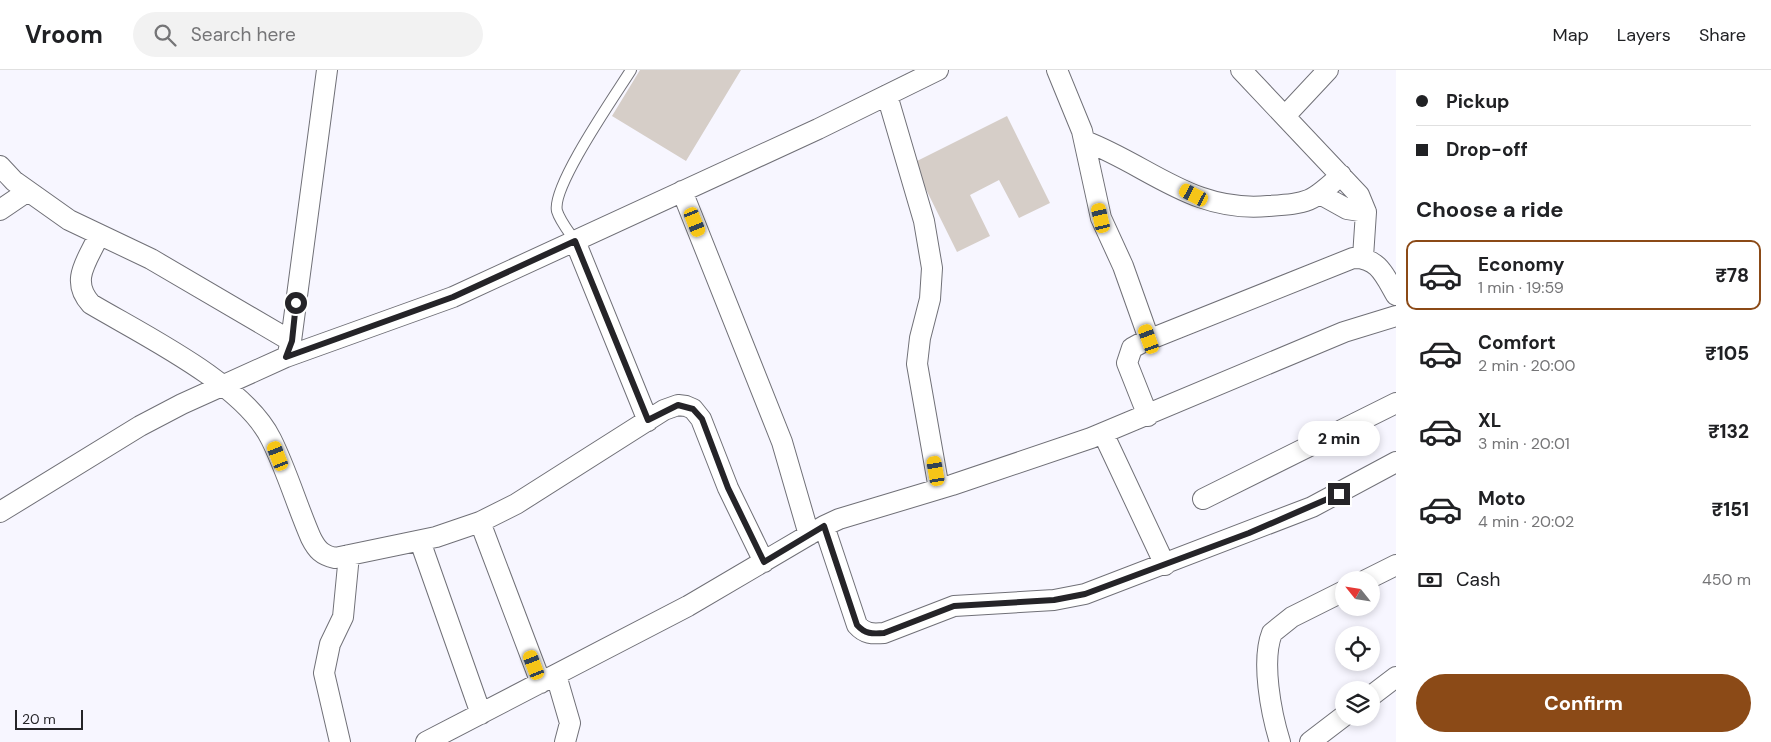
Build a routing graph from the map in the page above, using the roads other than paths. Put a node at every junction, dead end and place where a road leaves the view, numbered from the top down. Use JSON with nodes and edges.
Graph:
{"nodes":[{"id":1,"x":327,"y":70,"type":"edge"},
{"id":2,"x":631,"y":70,"type":"edge"},
{"id":3,"x":938,"y":70,"type":"edge"},
{"id":4,"x":1057,"y":70,"type":"edge"},
{"id":5,"x":1241,"y":70,"type":"edge"},
{"id":6,"x":1328,"y":70,"type":"edge"},
{"id":7,"x":887,"y":95,"type":"junction"},
{"id":8,"x":1285,"y":116,"type":"junction"},
{"id":9,"x":1085,"y":141,"type":"junction"},
{"id":10,"x":0,"y":166,"type":"edge"},
{"id":11,"x":1342,"y":175,"type":"junction"},
{"id":12,"x":28,"y":191,"type":"junction"},
{"id":13,"x":682,"y":191,"type":"junction"},
{"id":14,"x":1320,"y":194,"type":"junction"},
{"id":15,"x":0,"y":210,"type":"edge"},
{"id":16,"x":1366,"y":212,"type":"junction"},
{"id":17,"x":99,"y":236,"type":"junction"},
{"id":18,"x":575,"y":241,"type":"junction"},
{"id":19,"x":1363,"y":257,"type":"junction"},
{"id":20,"x":1396,"y":295,"type":"edge"},
{"id":21,"x":1396,"y":316,"type":"edge"},
{"id":22,"x":1149,"y":339,"type":"junction"},
{"id":23,"x":289,"y":349,"type":"junction"},
{"id":24,"x":225,"y":385,"type":"junction"},
{"id":25,"x":1396,"y":402,"type":"edge"},
{"id":26,"x":1148,"y":416,"type":"junction"},
{"id":27,"x":648,"y":420,"type":"junction"},
{"id":28,"x":1103,"y":434,"type":"junction"},
{"id":29,"x":1396,"y":462,"type":"edge"},
{"id":30,"x":939,"y":489,"type":"junction"},
{"id":31,"x":1203,"y":499,"type":"dead end"},
{"id":32,"x":0,"y":512,"type":"edge"},
{"id":33,"x":480,"y":522,"type":"junction"},
{"id":34,"x":816,"y":531,"type":"junction"},
{"id":35,"x":420,"y":541,"type":"junction"},
{"id":36,"x":350,"y":555,"type":"junction"},
{"id":37,"x":764,"y":562,"type":"junction"},
{"id":38,"x":1164,"y":565,"type":"junction"},
{"id":39,"x":1396,"y":565,"type":"edge"},
{"id":40,"x":1380,"y":573,"type":"edge"},
{"id":41,"x":1335,"y":596,"type":"edge"},
{"id":42,"x":1396,"y":677,"type":"edge"},
{"id":43,"x":549,"y":679,"type":"junction"},
{"id":44,"x":1380,"y":689,"type":"edge"},
{"id":45,"x":481,"y":714,"type":"junction"},
{"id":46,"x":1335,"y":723,"type":"edge"},
{"id":47,"x":340,"y":742,"type":"edge"},
{"id":48,"x":426,"y":742,"type":"edge"},
{"id":49,"x":565,"y":742,"type":"edge"},
{"id":50,"x":1280,"y":742,"type":"edge"},
{"id":51,"x":1310,"y":742,"type":"edge"}],
"edges":[{"from":1,"to":23,"type":"street"},
{"from":2,"to":18,"type":"lane"},
{"from":3,"to":7,"type":"street"},
{"from":4,"to":9,"type":"street"},
{"from":5,"to":8,"type":"street"},
{"from":6,"to":8,"type":"street"},
{"from":7,"to":13,"type":"street"},
{"from":7,"to":30,"type":"street"},
{"from":8,"to":11,"type":"street"},
{"from":9,"to":14,"type":"street"},
{"from":9,"to":22,"type":"street"},
{"from":10,"to":12,"type":"street"},
{"from":11,"to":14,"type":"street"},
{"from":11,"to":16,"type":"street"},
{"from":12,"to":15,"type":"street"},
{"from":12,"to":17,"type":"street"},
{"from":13,"to":18,"type":"street"},
{"from":13,"to":34,"type":"street"},
{"from":14,"to":16,"type":"street"},
{"from":16,"to":19,"type":"street"},
{"from":17,"to":23,"type":"street"},
{"from":17,"to":24,"type":"street"},
{"from":18,"to":23,"type":"street"},
{"from":18,"to":27,"type":"street"},
{"from":19,"to":20,"type":"street"},
{"from":19,"to":22,"type":"street"},
{"from":21,"to":26,"type":"street"},
{"from":22,"to":26,"type":"street"},
{"from":23,"to":24,"type":"street"},
{"from":24,"to":32,"type":"street"},
{"from":24,"to":36,"type":"street"},
{"from":25,"to":31,"type":"street"},
{"from":26,"to":28,"type":"street"},
{"from":27,"to":33,"type":"street"},
{"from":27,"to":37,"type":"street"},
{"from":28,"to":30,"type":"street"},
{"from":28,"to":38,"type":"street"},
{"from":29,"to":38,"type":"street"},
{"from":30,"to":34,"type":"street"},
{"from":33,"to":35,"type":"street"},
{"from":33,"to":43,"type":"street"},
{"from":34,"to":37,"type":"street"},
{"from":34,"to":38,"type":"street"},
{"from":35,"to":36,"type":"street"},
{"from":35,"to":45,"type":"street"},
{"from":36,"to":47,"type":"street"},
{"from":37,"to":43,"type":"street"},
{"from":39,"to":40,"type":"street"},
{"from":41,"to":50,"type":"street"},
{"from":42,"to":44,"type":"street"},
{"from":43,"to":45,"type":"street"},
{"from":43,"to":49,"type":"street"},
{"from":45,"to":48,"type":"street"},
{"from":46,"to":51,"type":"street"}]}
